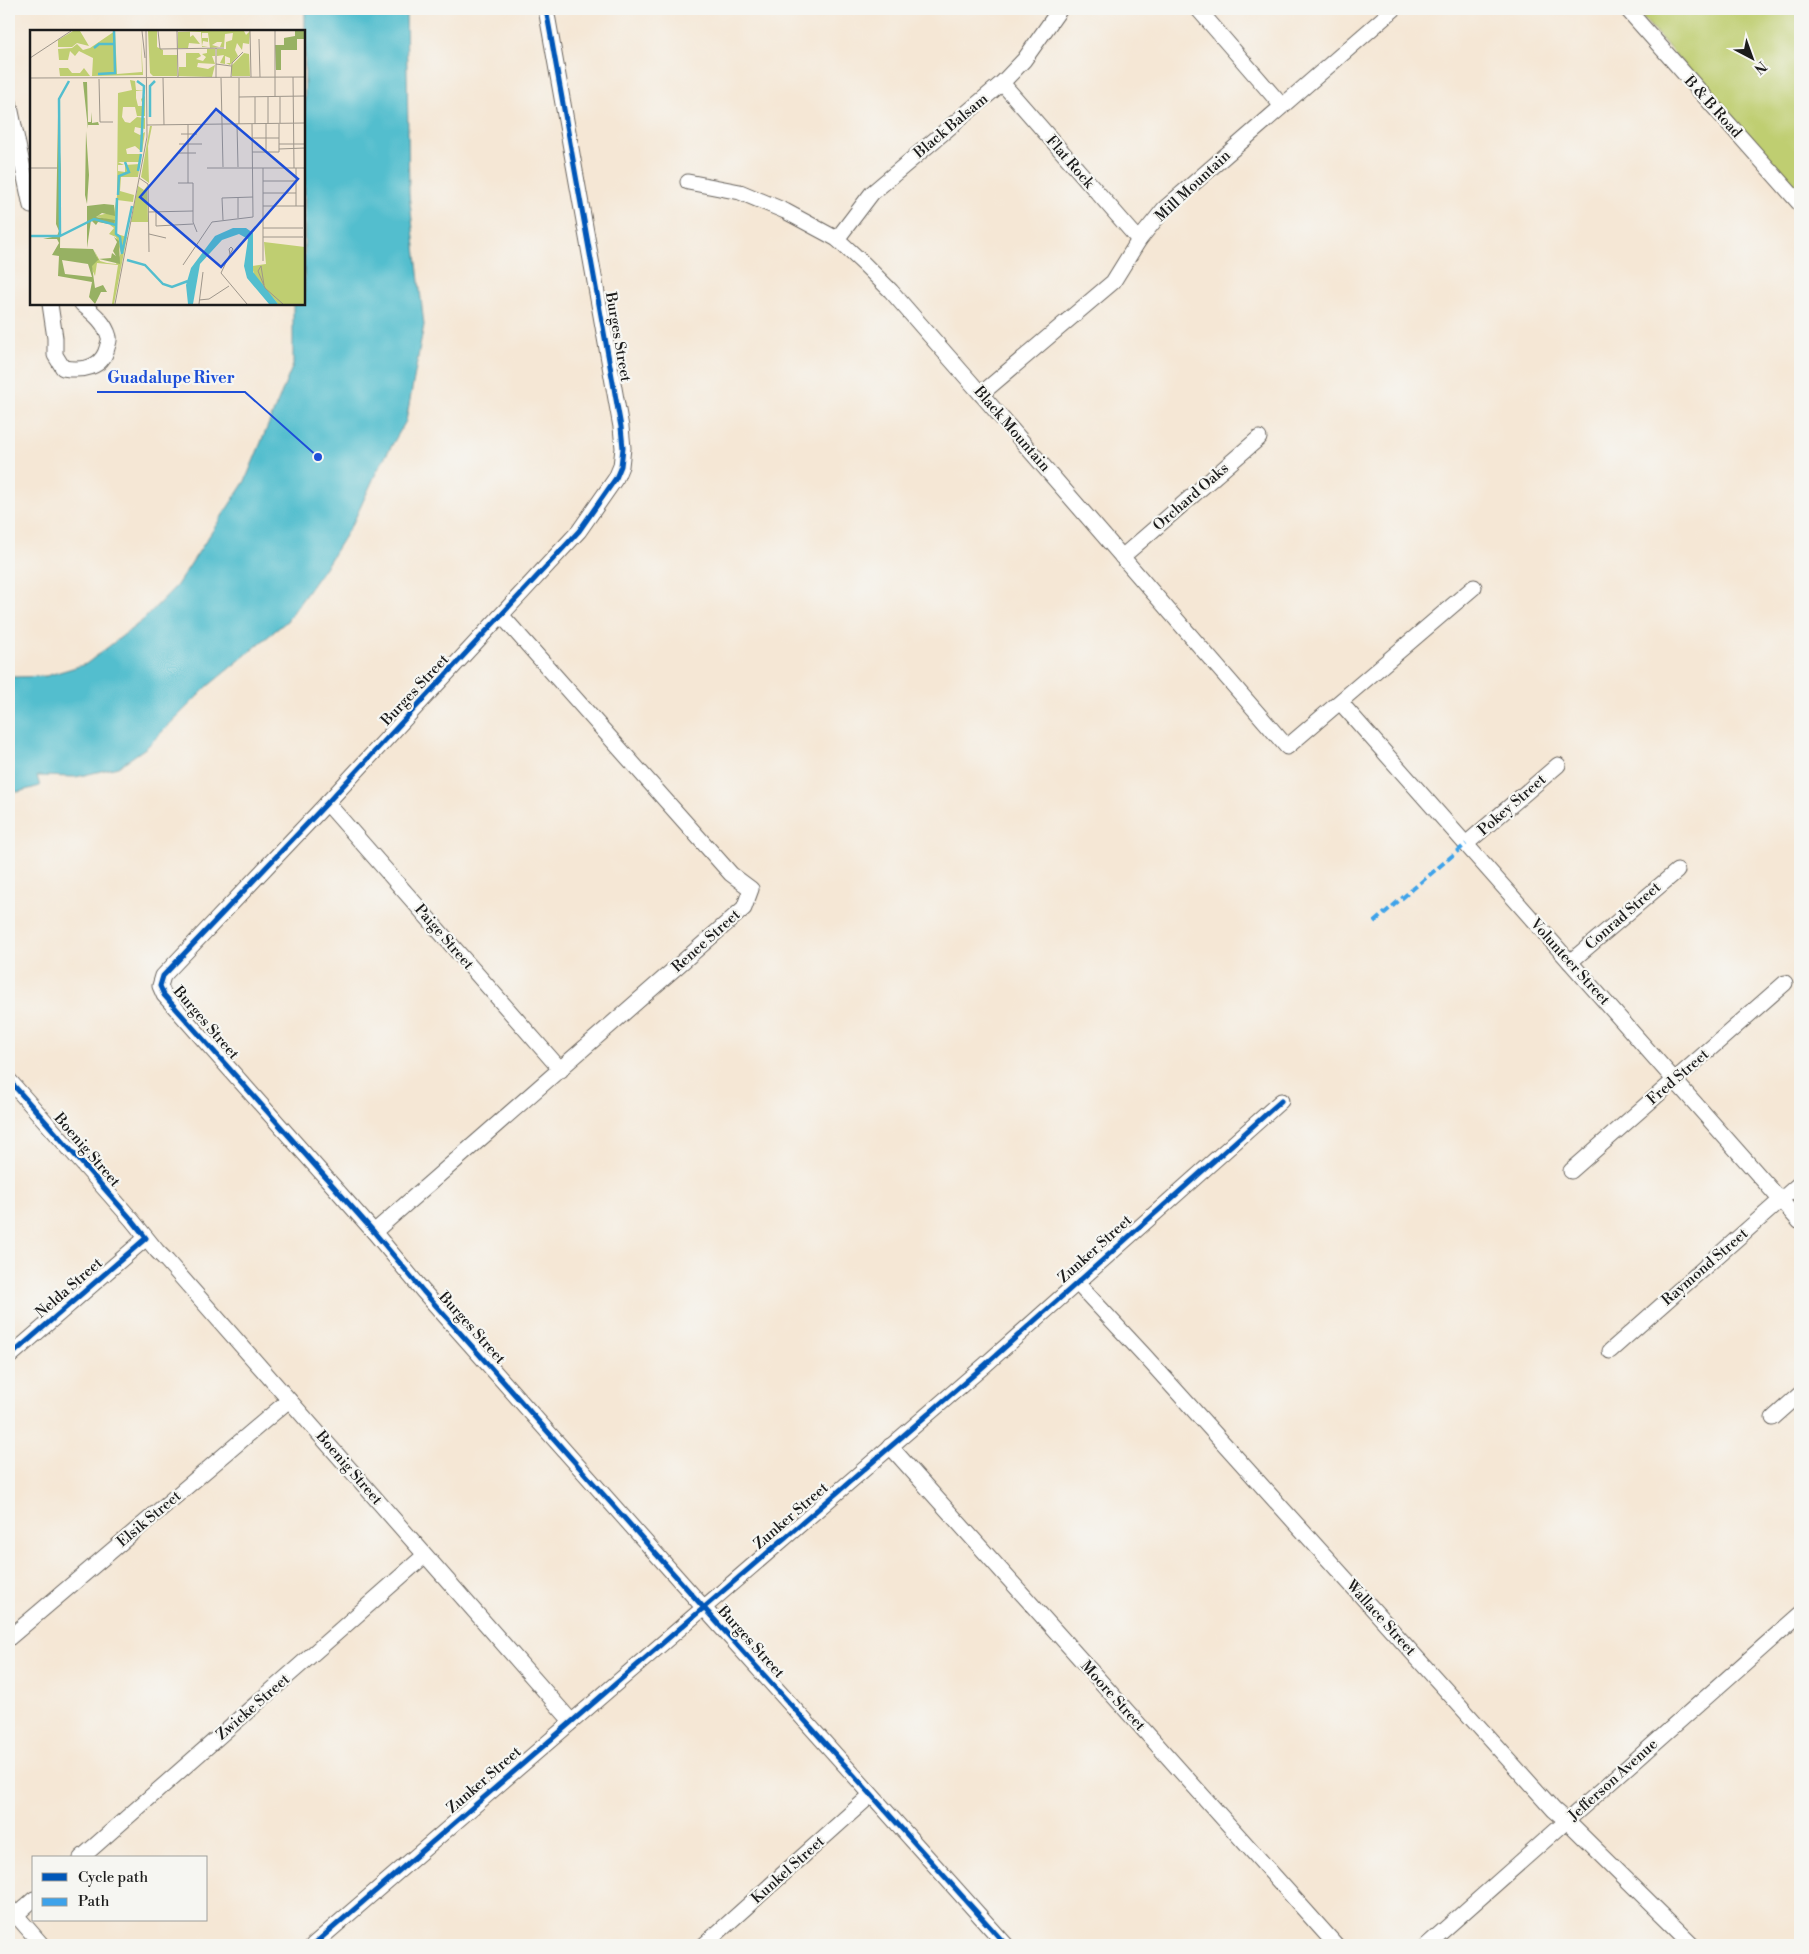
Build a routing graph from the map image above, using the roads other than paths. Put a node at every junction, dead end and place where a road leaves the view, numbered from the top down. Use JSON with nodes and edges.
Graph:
{"nodes":[{"id":1,"x":546,"y":9,"type":"edge"},
{"id":2,"x":1060,"y":9,"type":"edge"},
{"id":3,"x":1198,"y":9,"type":"edge"},
{"id":4,"x":1394,"y":9,"type":"edge"},
{"id":5,"x":1627,"y":9,"type":"edge"},
{"id":6,"x":1002,"y":83,"type":"junction"},
{"id":7,"x":9,"y":102,"type":"edge"},
{"id":8,"x":1282,"y":106,"type":"junction"},
{"id":9,"x":688,"y":182,"type":"dead end"},
{"id":10,"x":30,"y":201,"type":"edge"},
{"id":11,"x":1800,"y":204,"type":"edge"},
{"id":12,"x":837,"y":239,"type":"junction"},
{"id":13,"x":1139,"y":240,"type":"junction"},
{"id":14,"x":50,"y":305,"type":"edge"},
{"id":15,"x":83,"y":305,"type":"edge"},
{"id":16,"x":981,"y":394,"type":"junction"},
{"id":17,"x":1259,"y":438,"type":"dead end"},
{"id":18,"x":1122,"y":557,"type":"junction"},
{"id":19,"x":1474,"y":587,"type":"dead end"},
{"id":20,"x":502,"y":616,"type":"junction"},
{"id":21,"x":1340,"y":702,"type":"junction"},
{"id":22,"x":1558,"y":765,"type":"dead end"},
{"id":23,"x":327,"y":803,"type":"junction"},
{"id":24,"x":1466,"y":844,"type":"junction"},
{"id":25,"x":1676,"y":871,"type":"dead end"},
{"id":26,"x":1570,"y":962,"type":"junction"},
{"id":27,"x":1785,"y":984,"type":"dead end"},
{"id":28,"x":561,"y":1070,"type":"junction"},
{"id":29,"x":1674,"y":1079,"type":"junction"},
{"id":30,"x":9,"y":1080,"type":"edge"},
{"id":31,"x":1281,"y":1101,"type":"dead end"},
{"id":32,"x":1571,"y":1172,"type":"dead end"},
{"id":33,"x":1800,"y":1184,"type":"edge"},
{"id":34,"x":1781,"y":1200,"type":"junction"},
{"id":35,"x":1800,"y":1222,"type":"edge"},
{"id":36,"x":374,"y":1232,"type":"junction"},
{"id":37,"x":146,"y":1238,"type":"junction"},
{"id":38,"x":1077,"y":1283,"type":"junction"},
{"id":39,"x":1610,"y":1351,"type":"dead end"},
{"id":40,"x":9,"y":1357,"type":"edge"},
{"id":41,"x":1800,"y":1394,"type":"edge"},
{"id":42,"x":289,"y":1400,"type":"junction"},
{"id":43,"x":1773,"y":1418,"type":"dead end"},
{"id":44,"x":890,"y":1446,"type":"junction"},
{"id":45,"x":424,"y":1556,"type":"junction"},
{"id":46,"x":704,"y":1608,"type":"junction"},
{"id":47,"x":1800,"y":1614,"type":"edge"},
{"id":48,"x":9,"y":1638,"type":"edge"},
{"id":49,"x":571,"y":1721,"type":"junction"},
{"id":50,"x":871,"y":1795,"type":"junction"},
{"id":51,"x":1567,"y":1821,"type":"junction"},
{"id":52,"x":83,"y":1856,"type":"edge"},
{"id":53,"x":32,"y":1900,"type":"edge"},
{"id":54,"x":12,"y":1911,"type":"edge"},
{"id":55,"x":42,"y":1945,"type":"edge"},
{"id":56,"x":313,"y":1945,"type":"edge"},
{"id":57,"x":704,"y":1945,"type":"edge"},
{"id":58,"x":1006,"y":1945,"type":"edge"},
{"id":59,"x":1336,"y":1945,"type":"edge"},
{"id":60,"x":1427,"y":1945,"type":"edge"},
{"id":61,"x":1693,"y":1945,"type":"edge"}],
"edges":[{"from":1,"to":20,"type":"street","name":"Burges Street"},
{"from":2,"to":6,"type":"street","name":"Black Balsam"},
{"from":3,"to":8,"type":"street"},
{"from":4,"to":8,"type":"street","name":"Mill Mountain"},
{"from":5,"to":11,"type":"street","name":"B & B Road"},
{"from":6,"to":12,"type":"street","name":"Black Balsam"},
{"from":6,"to":13,"type":"street","name":"Flat Rock"},
{"from":7,"to":10,"type":"street"},
{"from":8,"to":13,"type":"street","name":"Mill Mountain"},
{"from":9,"to":12,"type":"street","name":"Black Mountain"},
{"from":12,"to":16,"type":"street","name":"Black Mountain"},
{"from":13,"to":16,"type":"street","name":"Mill Mountain"},
{"from":14,"to":15,"type":"street"},
{"from":16,"to":18,"type":"street","name":"Black Mountain"},
{"from":17,"to":18,"type":"street","name":"Orchard Oaks"},
{"from":18,"to":21,"type":"street","name":"Black Mountain"},
{"from":19,"to":21,"type":"street"},
{"from":20,"to":23,"type":"street","name":"Burges Street"},
{"from":20,"to":28,"type":"street","name":"Renee Street"},
{"from":21,"to":24,"type":"street","name":"Volunteer Street"},
{"from":22,"to":24,"type":"street","name":"Pokey Street"},
{"from":23,"to":28,"type":"street","name":"Paige Street"},
{"from":23,"to":36,"type":"street","name":"Burges Street"},
{"from":24,"to":26,"type":"street","name":"Volunteer Street"},
{"from":25,"to":26,"type":"street","name":"Conrad Street"},
{"from":26,"to":29,"type":"street","name":"Volunteer Street"},
{"from":27,"to":29,"type":"street","name":"Fred Street"},
{"from":28,"to":36,"type":"street","name":"Renee Street"},
{"from":29,"to":32,"type":"street","name":"Fred Street"},
{"from":29,"to":34,"type":"street","name":"Volunteer Street"},
{"from":30,"to":37,"type":"street","name":"Boenig Street"},
{"from":31,"to":38,"type":"street","name":"Zunker Street"},
{"from":33,"to":34,"type":"street","name":"Raymond Street"},
{"from":34,"to":35,"type":"street","name":"Volunteer Street"},
{"from":34,"to":39,"type":"street","name":"Raymond Street"},
{"from":36,"to":46,"type":"street","name":"Burges Street"},
{"from":37,"to":40,"type":"street","name":"Nelda Street"},
{"from":37,"to":42,"type":"street","name":"Boenig Street"},
{"from":38,"to":44,"type":"street","name":"Zunker Street"},
{"from":38,"to":51,"type":"street","name":"Wallace Street"},
{"from":41,"to":43,"type":"street"},
{"from":42,"to":45,"type":"street","name":"Boenig Street"},
{"from":42,"to":48,"type":"street","name":"Elsik Street"},
{"from":44,"to":46,"type":"street","name":"Zunker Street"},
{"from":44,"to":59,"type":"street","name":"Moore Street"},
{"from":45,"to":49,"type":"street","name":"Boenig Street"},
{"from":45,"to":52,"type":"street","name":"Zwicke Street"},
{"from":46,"to":49,"type":"street","name":"Zunker Street"},
{"from":46,"to":50,"type":"street","name":"Burges Street"},
{"from":47,"to":51,"type":"street","name":"Jefferson Avenue"},
{"from":49,"to":56,"type":"street","name":"Zunker Street"},
{"from":50,"to":57,"type":"street","name":"Kunkel Street"},
{"from":50,"to":58,"type":"street","name":"Burges Street"},
{"from":51,"to":60,"type":"street","name":"Jefferson Avenue"},
{"from":51,"to":61,"type":"street","name":"Wallace Street"},
{"from":53,"to":54,"type":"street"},
{"from":54,"to":55,"type":"street"}]}
